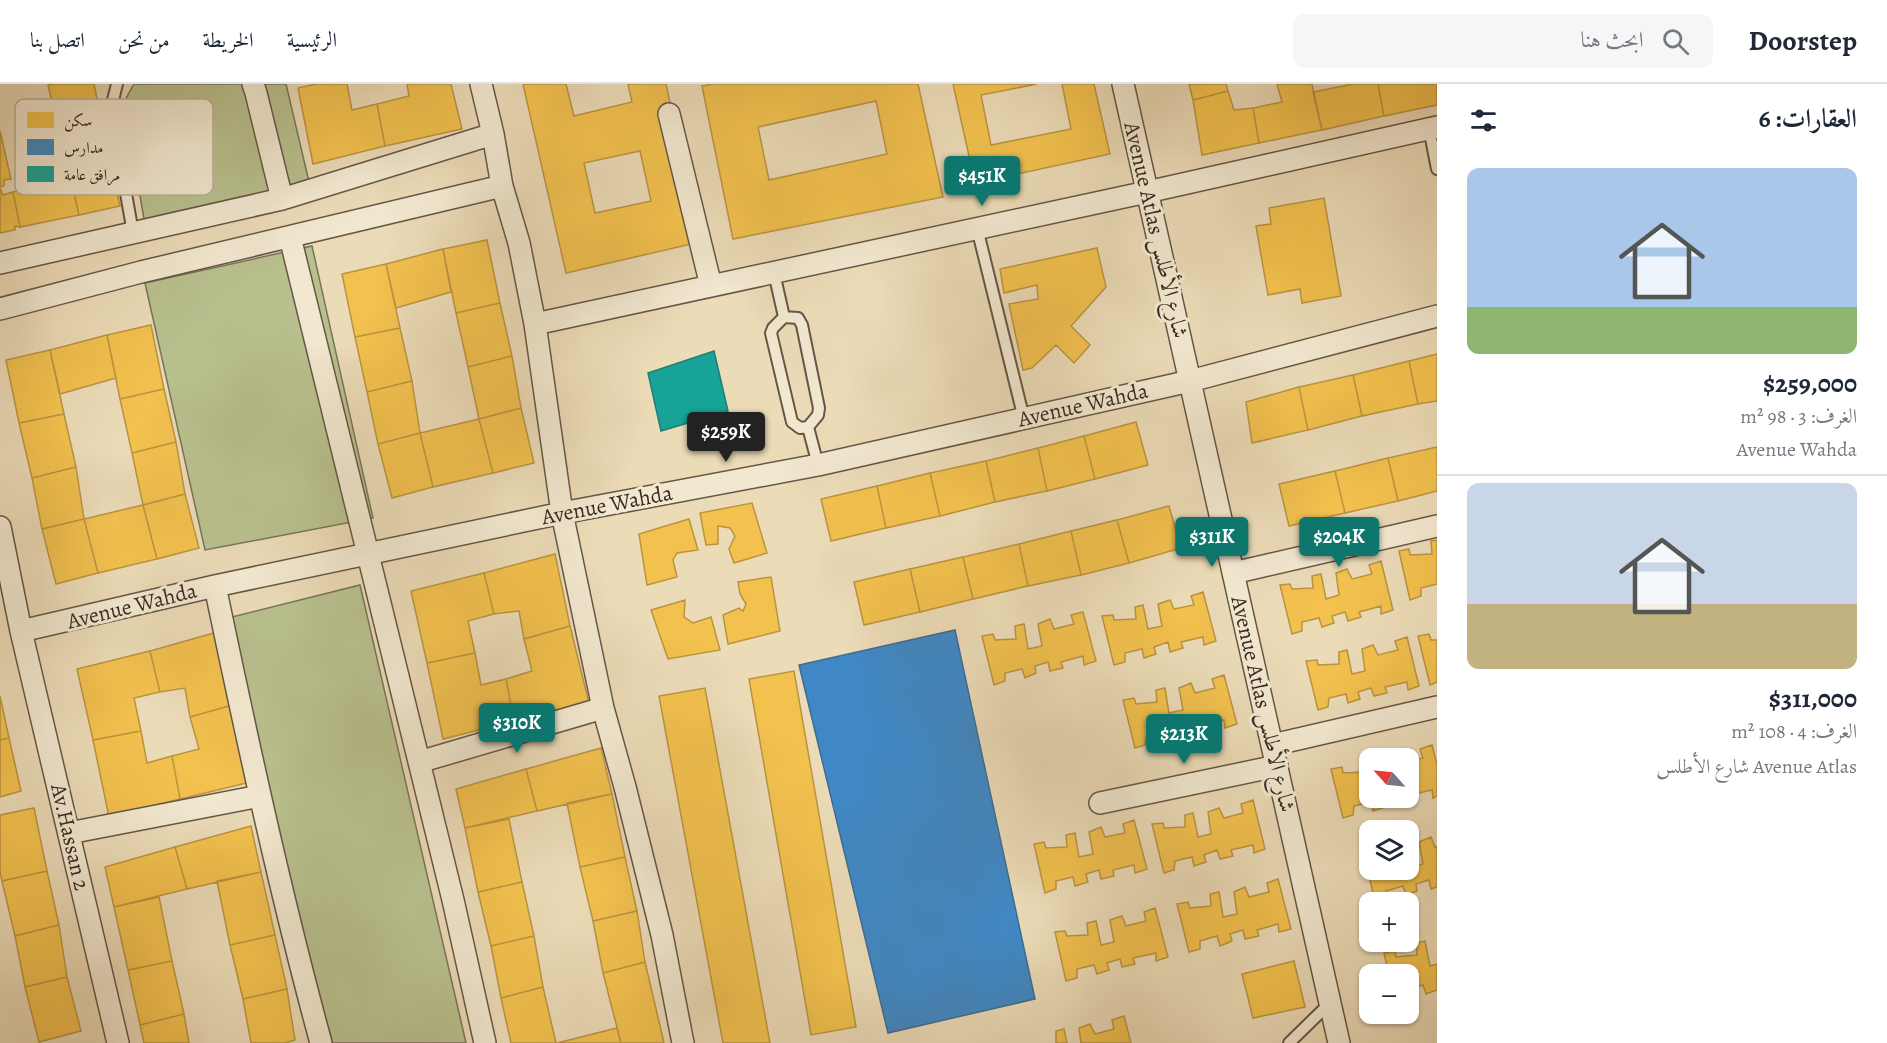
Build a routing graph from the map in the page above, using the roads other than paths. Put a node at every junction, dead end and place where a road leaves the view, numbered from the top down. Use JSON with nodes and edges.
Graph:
{"nodes":[{"id":1,"x":117,"y":84,"type":"edge"},
{"id":2,"x":252,"y":84,"type":"edge"},
{"id":3,"x":481,"y":84,"type":"edge"},
{"id":4,"x":1122,"y":84,"type":"edge"},
{"id":5,"x":113,"y":99,"type":"edge"},
{"id":6,"x":669,"y":114,"type":"dead end"},
{"id":7,"x":1433,"y":127,"type":"edge"},
{"id":8,"x":494,"y":134,"type":"junction"},
{"id":9,"x":1437,"y":169,"type":"edge"},
{"id":10,"x":502,"y":186,"type":"junction"},
{"id":11,"x":1147,"y":192,"type":"junction"},
{"id":12,"x":127,"y":195,"type":"edge"},
{"id":13,"x":282,"y":199,"type":"junction"},
{"id":14,"x":977,"y":228,"type":"junction"},
{"id":15,"x":133,"y":233,"type":"junction"},
{"id":16,"x":290,"y":237,"type":"junction"},
{"id":17,"x":0,"y":263,"type":"edge"},
{"id":18,"x":774,"y":273,"type":"junction"},
{"id":19,"x":711,"y":286,"type":"junction"},
{"id":20,"x":0,"y":309,"type":"edge"},
{"id":21,"x":1437,"y":316,"type":"edge"},
{"id":22,"x":784,"y":317,"type":"junction"},
{"id":23,"x":535,"y":324,"type":"junction"},
{"id":24,"x":1190,"y":381,"type":"junction"},
{"id":25,"x":1024,"y":419,"type":"junction"},
{"id":26,"x":808,"y":427,"type":"junction"},
{"id":27,"x":818,"y":465,"type":"junction"},
{"id":28,"x":562,"y":513,"type":"junction"},
{"id":29,"x":0,"y":526,"type":"edge"},
{"id":30,"x":1437,"y":526,"type":"edge"},
{"id":31,"x":369,"y":554,"type":"junction"},
{"id":32,"x":1233,"y":573,"type":"junction"},
{"id":33,"x":215,"y":586,"type":"junction"},
{"id":34,"x":21,"y":632,"type":"junction"},
{"id":35,"x":1437,"y":707,"type":"edge"},
{"id":36,"x":603,"y":708,"type":"junction"},
{"id":37,"x":1272,"y":745,"type":"junction"},
{"id":38,"x":419,"y":762,"type":"junction"},
{"id":39,"x":1276,"y":766,"type":"junction"},
{"id":40,"x":260,"y":796,"type":"junction"},
{"id":41,"x":1100,"y":803,"type":"dead end"},
{"id":42,"x":69,"y":833,"type":"junction"},
{"id":43,"x":1330,"y":1003,"type":"junction"},
{"id":44,"x":118,"y":1043,"type":"edge"},
{"id":45,"x":321,"y":1043,"type":"edge"},
{"id":46,"x":485,"y":1043,"type":"edge"},
{"id":47,"x":683,"y":1043,"type":"edge"},
{"id":48,"x":1289,"y":1043,"type":"edge"},
{"id":49,"x":1340,"y":1043,"type":"edge"}],
"edges":[{"from":1,"to":5,"type":"lane"},
{"from":2,"to":13,"type":"street"},
{"from":3,"to":8,"type":"street"},
{"from":4,"to":11,"type":"street","name":"Avenue Atlas شارع الأطلس"},
{"from":6,"to":19,"type":"street"},
{"from":7,"to":9,"type":"lane"},
{"from":7,"to":11,"type":"street"},
{"from":8,"to":10,"type":"street"},
{"from":8,"to":13,"type":"street"},
{"from":10,"to":16,"type":"street"},
{"from":10,"to":23,"type":"street"},
{"from":11,"to":14,"type":"street"},
{"from":11,"to":24,"type":"street","name":"Avenue Atlas شارع الأطلس"},
{"from":12,"to":15,"type":"lane"},
{"from":13,"to":15,"type":"street"},
{"from":14,"to":18,"type":"street"},
{"from":14,"to":25,"type":"lane"},
{"from":15,"to":17,"type":"street"},
{"from":16,"to":20,"type":"street"},
{"from":16,"to":31,"type":"street"},
{"from":18,"to":19,"type":"street"},
{"from":18,"to":22,"type":"lane"},
{"from":19,"to":23,"type":"street"},
{"from":21,"to":24,"type":"street","name":"Avenue Wahda"},
{"from":22,"to":26,"type":"lane"},
{"from":22,"to":26,"type":"lane"},
{"from":23,"to":28,"type":"street"},
{"from":24,"to":25,"type":"street","name":"Avenue Wahda"},
{"from":24,"to":32,"type":"street","name":"Avenue Atlas شارع الأطلس"},
{"from":25,"to":27,"type":"street","name":"Avenue Wahda"},
{"from":26,"to":27,"type":"lane"},
{"from":27,"to":28,"type":"street","name":"Avenue Wahda"},
{"from":28,"to":31,"type":"street","name":"Avenue Wahda"},
{"from":28,"to":36,"type":"street"},
{"from":29,"to":34,"type":"street","name":"Av.Hassan 2"},
{"from":30,"to":32,"type":"street"},
{"from":31,"to":33,"type":"street","name":"Avenue Wahda"},
{"from":31,"to":38,"type":"street"},
{"from":32,"to":37,"type":"street","name":"Avenue Atlas شارع الأطلس"},
{"from":33,"to":34,"type":"street","name":"Avenue Wahda"},
{"from":33,"to":40,"type":"street"},
{"from":34,"to":42,"type":"street","name":"Av.Hassan 2"},
{"from":35,"to":37,"type":"street"},
{"from":36,"to":38,"type":"street"},
{"from":36,"to":47,"type":"street"},
{"from":37,"to":39,"type":"street","name":"Avenue Atlas شارع الأطلس"},
{"from":38,"to":46,"type":"street"},
{"from":39,"to":41,"type":"street"},
{"from":39,"to":43,"type":"street","name":"Avenue Atlas شارع الأطلس"},
{"from":40,"to":42,"type":"street"},
{"from":40,"to":45,"type":"street"},
{"from":42,"to":44,"type":"street","name":"Av.Hassan 2"},
{"from":43,"to":48,"type":"lane"},
{"from":43,"to":49,"type":"street","name":"Avenue Atlas شارع الأطلس"}]}
